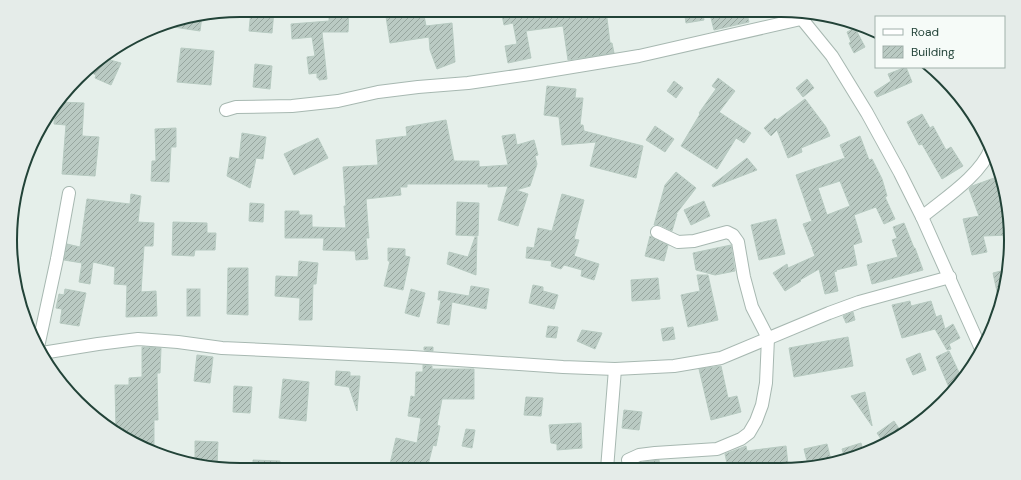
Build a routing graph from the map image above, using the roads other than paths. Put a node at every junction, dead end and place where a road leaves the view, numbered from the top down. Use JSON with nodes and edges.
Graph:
{"nodes":[{"id":1,"x":795,"y":17,"type":"edge"},
{"id":2,"x":800,"y":18,"type":"edge"},
{"id":3,"x":226,"y":110,"type":"dead end"},
{"id":4,"x":987,"y":156,"type":"edge"},
{"id":5,"x":69,"y":193,"type":"dead end"},
{"id":6,"x":922,"y":217,"type":"junction"},
{"id":7,"x":656,"y":232,"type":"dead end"},
{"id":8,"x":950,"y":277,"type":"junction"},
{"id":9,"x":768,"y":338,"type":"junction"},
{"id":10,"x":40,"y":339,"type":"edge"},
{"id":11,"x":979,"y":343,"type":"edge"},
{"id":12,"x":47,"y":352,"type":"edge"},
{"id":13,"x":615,"y":369,"type":"junction"},
{"id":14,"x":628,"y":460,"type":"dead end"},
{"id":15,"x":607,"y":463,"type":"edge"}],
"edges":[{"from":1,"to":3,"type":"street"},
{"from":2,"to":6,"type":"street"},
{"from":4,"to":6,"type":"street"},
{"from":5,"to":10,"type":"street"},
{"from":6,"to":8,"type":"street"},
{"from":7,"to":9,"type":"street"},
{"from":8,"to":9,"type":"street"},
{"from":8,"to":11,"type":"street"},
{"from":9,"to":13,"type":"street"},
{"from":9,"to":14,"type":"street"},
{"from":12,"to":13,"type":"street"},
{"from":13,"to":15,"type":"street"}]}
